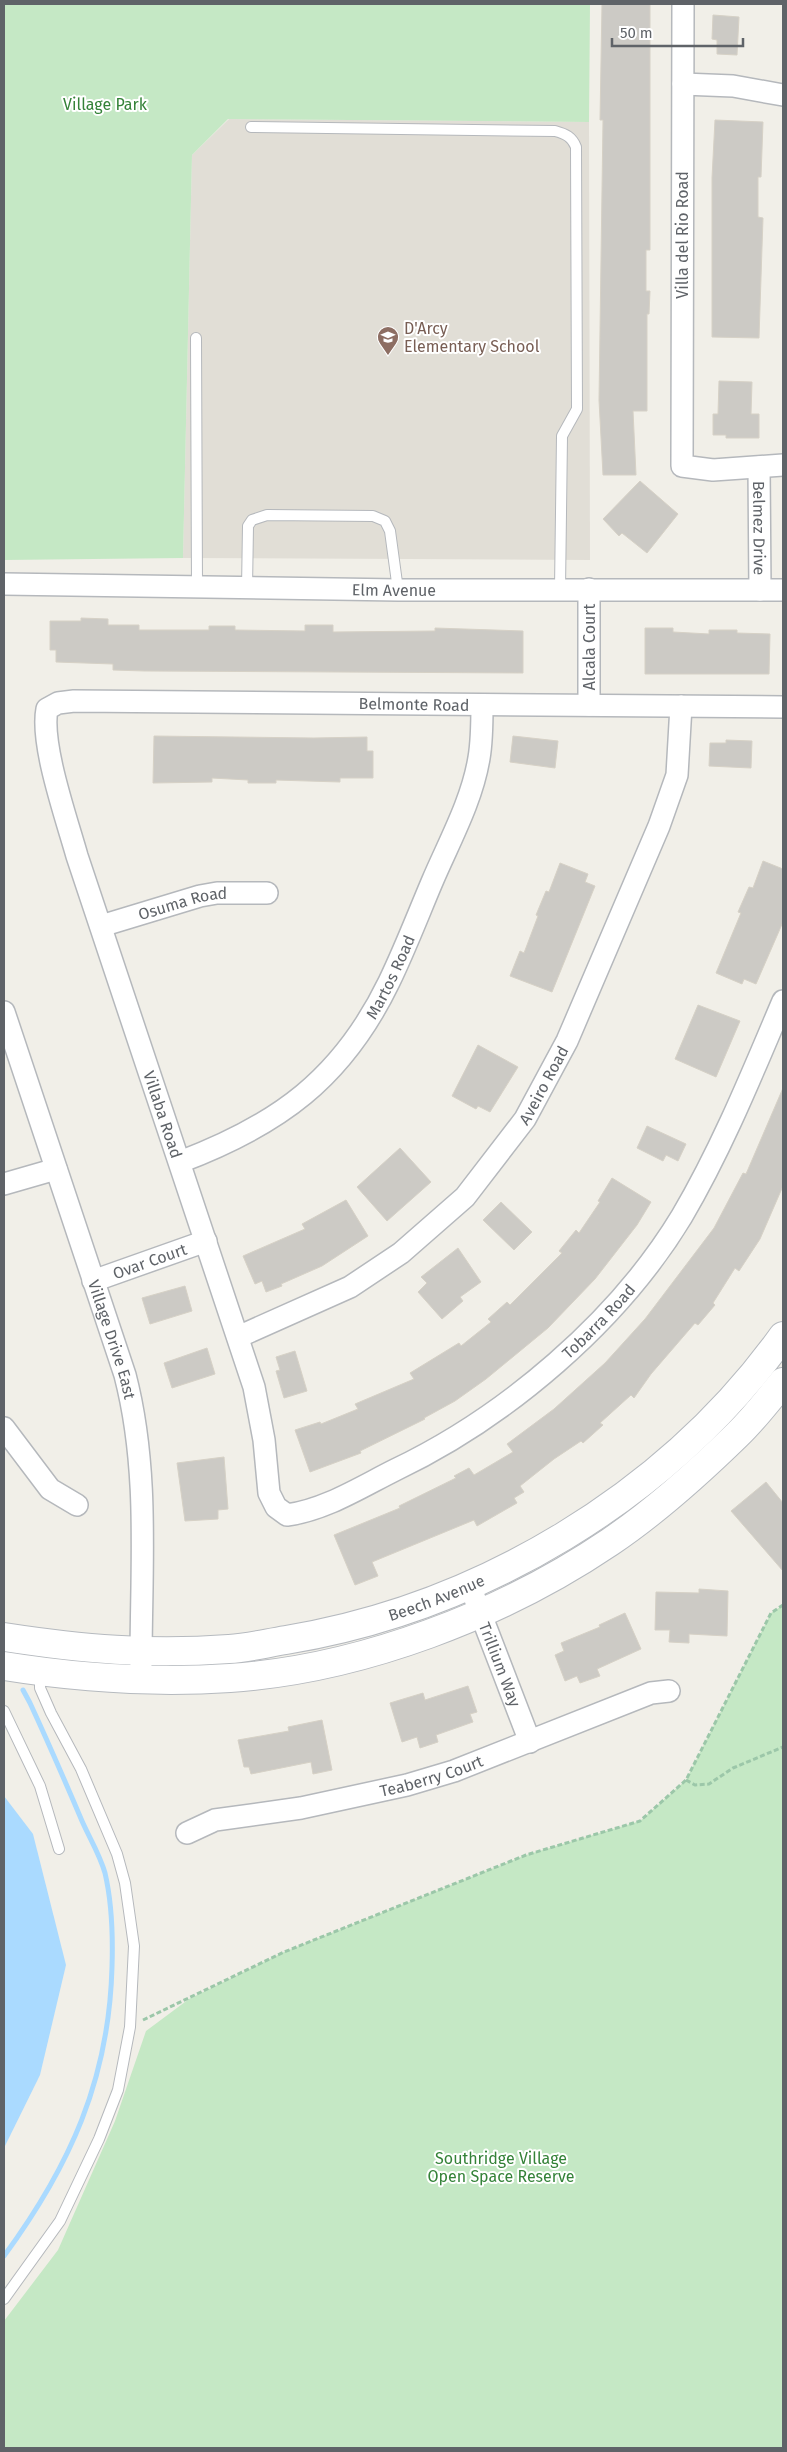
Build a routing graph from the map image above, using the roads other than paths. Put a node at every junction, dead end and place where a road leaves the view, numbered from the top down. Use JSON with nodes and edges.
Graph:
{"nodes":[{"id":1,"x":683,"y":4,"type":"edge"},
{"id":2,"x":683,"y":84,"type":"junction"},
{"id":3,"x":783,"y":95,"type":"edge"},
{"id":4,"x":251,"y":128,"type":"dead end"},
{"id":5,"x":196,"y":338,"type":"dead end"},
{"id":6,"x":783,"y":466,"type":"edge"},
{"id":7,"x":759,"y":467,"type":"junction"},
{"id":8,"x":4,"y":584,"type":"edge"},
{"id":9,"x":197,"y":587,"type":"junction"},
{"id":10,"x":247,"y":588,"type":"junction"},
{"id":11,"x":560,"y":589,"type":"junction"},
{"id":12,"x":589,"y":589,"type":"junction"},
{"id":13,"x":398,"y":590,"type":"junction"},
{"id":14,"x":760,"y":590,"type":"junction"},
{"id":15,"x":783,"y":590,"type":"edge"},
{"id":16,"x":482,"y":705,"type":"junction"},
{"id":17,"x":589,"y":705,"type":"junction"},
{"id":18,"x":681,"y":706,"type":"junction"},
{"id":19,"x":783,"y":706,"type":"edge"},
{"id":20,"x":47,"y":709,"type":"joint"},
{"id":21,"x":267,"y":893,"type":"dead end"},
{"id":22,"x":100,"y":926,"type":"junction"},
{"id":23,"x":783,"y":1001,"type":"edge"},
{"id":24,"x":4,"y":1012,"type":"edge"},
{"id":25,"x":180,"y":1162,"type":"junction"},
{"id":26,"x":56,"y":1169,"type":"junction"},
{"id":27,"x":4,"y":1184,"type":"edge"},
{"id":28,"x":206,"y":1241,"type":"junction"},
{"id":29,"x":93,"y":1281,"type":"junction"},
{"id":30,"x":238,"y":1336,"type":"junction"},
{"id":31,"x":783,"y":1336,"type":"edge"},
{"id":32,"x":783,"y":1382,"type":"edge"},
{"id":33,"x":4,"y":1428,"type":"edge"},
{"id":34,"x":77,"y":1505,"type":"dead end"},
{"id":35,"x":287,"y":1515,"type":"joint"},
{"id":36,"x":470,"y":1586,"type":"junction"},
{"id":37,"x":480,"y":1613,"type":"junction"},
{"id":38,"x":4,"y":1637,"type":"edge"},
{"id":39,"x":141,"y":1652,"type":"junction"},
{"id":40,"x":4,"y":1666,"type":"edge"},
{"id":41,"x":40,"y":1672,"type":"junction"},
{"id":42,"x":141,"y":1681,"type":"junction"},
{"id":43,"x":669,"y":1691,"type":"dead end"},
{"id":44,"x":4,"y":1711,"type":"edge"},
{"id":45,"x":530,"y":1742,"type":"junction"},
{"id":46,"x":187,"y":1833,"type":"dead end"},
{"id":47,"x":59,"y":1849,"type":"dead end"},
{"id":48,"x":4,"y":2299,"type":"edge"}],
"edges":[{"from":1,"to":2,"type":"street","name":"Villa del Rio Road"},
{"from":2,"to":3,"type":"street"},
{"from":2,"to":7,"type":"street","name":"Villa del Rio Road"},
{"from":4,"to":11,"type":"lane"},
{"from":5,"to":9,"type":"lane"},
{"from":6,"to":7,"type":"street"},
{"from":7,"to":14,"type":"street","name":"Belmez Drive"},
{"from":8,"to":9,"type":"street","name":"Elm Avenue"},
{"from":9,"to":10,"type":"street","name":"Elm Avenue"},
{"from":10,"to":13,"type":"street","name":"Elm Avenue"},
{"from":10,"to":13,"type":"lane"},
{"from":11,"to":12,"type":"street","name":"Elm Avenue"},
{"from":11,"to":13,"type":"street","name":"Elm Avenue"},
{"from":12,"to":14,"type":"street","name":"Elm Avenue"},
{"from":12,"to":17,"type":"street","name":"Alcala Court"},
{"from":14,"to":15,"type":"street","name":"Elm Avenue"},
{"from":16,"to":17,"type":"street","name":"Belmonte Road"},
{"from":16,"to":20,"type":"street","name":"Belmonte Road"},
{"from":16,"to":25,"type":"street","name":"Martos Road"},
{"from":17,"to":18,"type":"street","name":"Belmonte Road"},
{"from":18,"to":19,"type":"street","name":"Belmonte Road"},
{"from":18,"to":30,"type":"street","name":"Aveiro Road"},
{"from":20,"to":22,"type":"street","name":"Villaba Road"},
{"from":21,"to":22,"type":"street","name":"Osuma Road"},
{"from":22,"to":25,"type":"street","name":"Villaba Road"},
{"from":23,"to":35,"type":"street","name":"Tobarra Road"},
{"from":24,"to":26,"type":"street","name":"Village Drive East"},
{"from":25,"to":28,"type":"street","name":"Villaba Road"},
{"from":26,"to":27,"type":"street"},
{"from":26,"to":29,"type":"street","name":"Village Drive East"},
{"from":28,"to":29,"type":"street","name":"Ovar Court"},
{"from":28,"to":30,"type":"street","name":"Villaba Road"},
{"from":29,"to":39,"type":"street","name":"Village Drive East"},
{"from":30,"to":35,"type":"street","name":"Villaba Road"},
{"from":31,"to":36,"type":"street","name":"Beech Avenue"},
{"from":32,"to":37,"type":"street","name":"Beech Avenue"},
{"from":33,"to":34,"type":"street"},
{"from":36,"to":37,"type":"street","name":"Trillium Way"},
{"from":36,"to":39,"type":"street","name":"Beech Avenue"},
{"from":37,"to":42,"type":"street","name":"Beech Avenue"},
{"from":37,"to":45,"type":"street","name":"Trillium Way"},
{"from":38,"to":39,"type":"street","name":"Beech Avenue"},
{"from":39,"to":42,"type":"street","name":"Village Drive East"},
{"from":40,"to":41,"type":"street","name":"Beech Avenue"},
{"from":41,"to":42,"type":"street","name":"Beech Avenue"},
{"from":41,"to":48,"type":"lane"},
{"from":43,"to":45,"type":"street","name":"Teaberry Court"},
{"from":44,"to":47,"type":"lane"},
{"from":45,"to":46,"type":"street","name":"Teaberry Court"}]}
